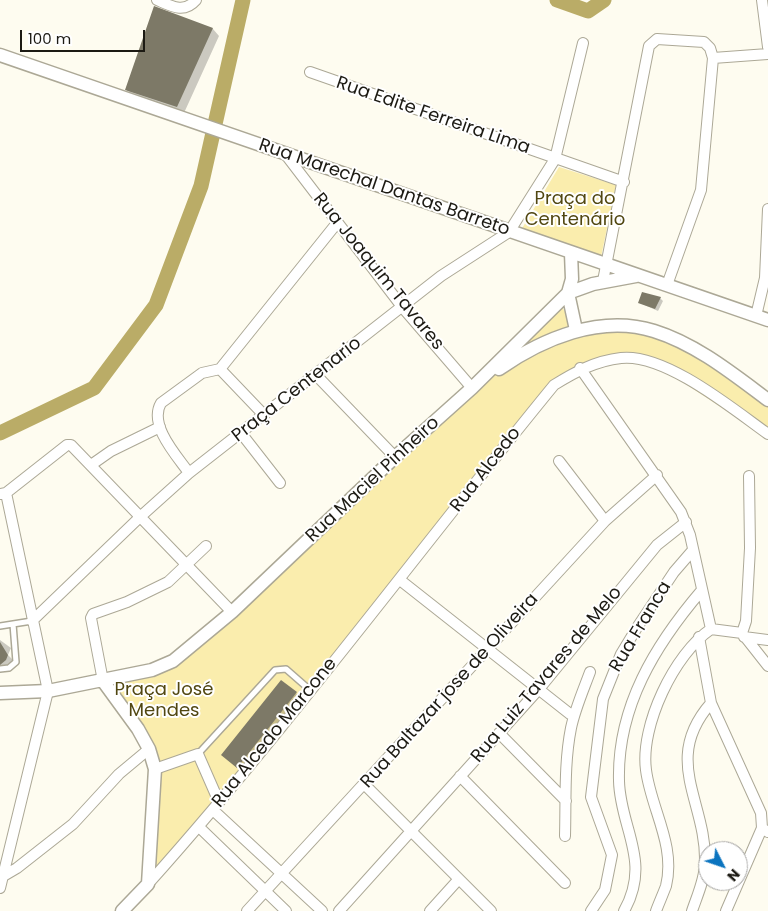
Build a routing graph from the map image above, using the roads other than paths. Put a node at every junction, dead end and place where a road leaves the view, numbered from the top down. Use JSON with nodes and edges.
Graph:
{"nodes":[{"id":1,"x":157,"y":0,"type":"edge"},
{"id":2,"x":196,"y":0,"type":"edge"},
{"id":3,"x":762,"y":0,"type":"edge"},
{"id":4,"x":583,"y":43,"type":"dead end"},
{"id":5,"x":768,"y":47,"type":"edge"},
{"id":6,"x":768,"y":54,"type":"edge"},
{"id":7,"x":0,"y":55,"type":"edge"},
{"id":8,"x":714,"y":58,"type":"junction"},
{"id":9,"x":310,"y":72,"type":"dead end"},
{"id":10,"x":286,"y":154,"type":"junction"},
{"id":11,"x":555,"y":159,"type":"junction"},
{"id":12,"x":624,"y":182,"type":"junction"},
{"id":13,"x":768,"y":209,"type":"edge"},
{"id":14,"x":337,"y":224,"type":"junction"},
{"id":15,"x":509,"y":232,"type":"junction"},
{"id":16,"x":571,"y":253,"type":"junction"},
{"id":17,"x":606,"y":264,"type":"junction"},
{"id":18,"x":638,"y":276,"type":"junction"},
{"id":19,"x":603,"y":281,"type":"junction"},
{"id":20,"x":667,"y":285,"type":"junction"},
{"id":21,"x":568,"y":293,"type":"junction"},
{"id":22,"x":403,"y":308,"type":"junction"},
{"id":23,"x":762,"y":318,"type":"edge"},
{"id":24,"x":576,"y":330,"type":"junction"},
{"id":25,"x":580,"y":368,"type":"junction"},
{"id":26,"x":220,"y":369,"type":"junction"},
{"id":27,"x":316,"y":375,"type":"junction"},
{"id":28,"x":472,"y":388,"type":"junction"},
{"id":29,"x":768,"y":400,"type":"edge"},
{"id":30,"x":264,"y":415,"type":"junction"},
{"id":31,"x":160,"y":427,"type":"junction"},
{"id":32,"x":241,"y":433,"type":"junction"},
{"id":33,"x":768,"y":434,"type":"edge"},
{"id":34,"x":395,"y":457,"type":"junction"},
{"id":35,"x":559,"y":462,"type":"dead end"},
{"id":36,"x":91,"y":465,"type":"junction"},
{"id":37,"x":189,"y":473,"type":"junction"},
{"id":38,"x":657,"y":475,"type":"junction"},
{"id":39,"x":749,"y":476,"type":"dead end"},
{"id":40,"x":280,"y":483,"type":"dead end"},
{"id":41,"x":3,"y":493,"type":"edge"},
{"id":42,"x":140,"y":517,"type":"junction"},
{"id":43,"x":605,"y":521,"type":"junction"},
{"id":44,"x":686,"y":522,"type":"junction"},
{"id":45,"x":206,"y":546,"type":"dead end"},
{"id":46,"x":693,"y":550,"type":"junction"},
{"id":47,"x":187,"y":565,"type":"junction"},
{"id":48,"x":400,"y":580,"type":"junction"},
{"id":49,"x":702,"y":590,"type":"junction"},
{"id":50,"x":232,"y":612,"type":"junction"},
{"id":51,"x":32,"y":621,"type":"junction"},
{"id":52,"x":13,"y":624,"type":"junction"},
{"id":53,"x":0,"y":626,"type":"edge"},
{"id":54,"x":710,"y":629,"type":"junction"},
{"id":55,"x":743,"y":635,"type":"junction"},
{"id":56,"x":699,"y":637,"type":"junction"},
{"id":57,"x":768,"y":640,"type":"edge"},
{"id":58,"x":487,"y":650,"type":"junction"},
{"id":59,"x":768,"y":666,"type":"edge"},
{"id":60,"x":0,"y":669,"type":"edge"},
{"id":61,"x":590,"y":672,"type":"dead end"},
{"id":62,"x":103,"y":681,"type":"junction"},
{"id":63,"x":539,"y":689,"type":"junction"},
{"id":64,"x":310,"y":690,"type":"junction"},
{"id":65,"x":48,"y":691,"type":"junction"},
{"id":66,"x":0,"y":693,"type":"edge"},
{"id":67,"x":711,"y":703,"type":"junction"},
{"id":68,"x":570,"y":714,"type":"dead end"},
{"id":69,"x":499,"y":733,"type":"junction"},
{"id":70,"x":149,"y":749,"type":"junction"},
{"id":71,"x":198,"y":754,"type":"junction"},
{"id":72,"x":155,"y":768,"type":"junction"},
{"id":73,"x":460,"y":776,"type":"junction"},
{"id":74,"x":364,"y":784,"type":"junction"},
{"id":75,"x":566,"y":801,"type":"junction"},
{"id":76,"x":216,"y":806,"type":"junction"},
{"id":77,"x":764,"y":813,"type":"edge"},
{"id":78,"x":199,"y":827,"type":"junction"},
{"id":79,"x":765,"y":830,"type":"edge"},
{"id":80,"x":411,"y":831,"type":"junction"},
{"id":81,"x":565,"y":836,"type":"dead end"},
{"id":82,"x":282,"y":874,"type":"junction"},
{"id":83,"x":1,"y":877,"type":"edge"},
{"id":84,"x":458,"y":880,"type":"junction"},
{"id":85,"x":565,"y":883,"type":"dead end"},
{"id":86,"x":148,"y":884,"type":"junction"},
{"id":87,"x":0,"y":888,"type":"edge"},
{"id":88,"x":265,"y":892,"type":"junction"},
{"id":89,"x":122,"y":911,"type":"edge"},
{"id":90,"x":247,"y":911,"type":"edge"},
{"id":91,"x":286,"y":911,"type":"edge"},
{"id":92,"x":322,"y":911,"type":"edge"},
{"id":93,"x":339,"y":911,"type":"edge"},
{"id":94,"x":430,"y":911,"type":"edge"},
{"id":95,"x":491,"y":911,"type":"edge"},
{"id":96,"x":591,"y":911,"type":"edge"},
{"id":97,"x":624,"y":911,"type":"edge"},
{"id":98,"x":656,"y":911,"type":"edge"},
{"id":99,"x":692,"y":911,"type":"edge"},
{"id":100,"x":726,"y":911,"type":"edge"}],
"edges":[{"from":1,"to":2,"type":"street"},
{"from":3,"to":5,"type":"street"},
{"from":4,"to":11,"type":"street","name":"Praça Centenario"},
{"from":6,"to":8,"type":"street"},
{"from":7,"to":10,"type":"street","name":"Rua Marechal Dantas Barreto"},
{"from":8,"to":12,"type":"street"},
{"from":8,"to":20,"type":"street"},
{"from":9,"to":11,"type":"street","name":"Rua Edite Ferreira Lima"},
{"from":10,"to":14,"type":"street","name":"Rua Joaquim Tavares"},
{"from":10,"to":15,"type":"street","name":"Rua Marechal Dantas Barreto"},
{"from":11,"to":12,"type":"street","name":"Rua Edite Ferreira Lima"},
{"from":11,"to":15,"type":"street","name":"Praça Centenario"},
{"from":12,"to":17,"type":"street"},
{"from":13,"to":23,"type":"street"},
{"from":14,"to":22,"type":"street","name":"Rua Joaquim Tavares"},
{"from":14,"to":26,"type":"street"},
{"from":15,"to":16,"type":"street","name":"Rua Marechal Dantas Barreto"},
{"from":15,"to":22,"type":"street","name":"Praça Centenario"},
{"from":16,"to":17,"type":"street","name":"Rua Marechal Dantas Barreto"},
{"from":16,"to":21,"type":"street"},
{"from":17,"to":18,"type":"street","name":"Rua Marechal Dantas Barreto"},
{"from":17,"to":19,"type":"street"},
{"from":18,"to":19,"type":"street","name":"Rua Maciel Pinheiro"},
{"from":18,"to":20,"type":"street","name":"Rua Marechal Dantas Barreto"},
{"from":19,"to":21,"type":"street","name":"Rua Maciel Pinheiro"},
{"from":20,"to":23,"type":"street","name":"Rua Marechal Dantas Barreto"},
{"from":21,"to":24,"type":"street"},
{"from":21,"to":28,"type":"street","name":"Rua Maciel Pinheiro"},
{"from":22,"to":27,"type":"street","name":"Praça Centenario"},
{"from":22,"to":28,"type":"street","name":"Rua Joaquim Tavares"},
{"from":24,"to":28,"type":"street"},
{"from":24,"to":29,"type":"street"},
{"from":25,"to":33,"type":"street","name":"Rua Alcedo"},
{"from":25,"to":38,"type":"street"},
{"from":25,"to":48,"type":"street","name":"Rua Alcedo"},
{"from":26,"to":30,"type":"street"},
{"from":26,"to":31,"type":"street"},
{"from":27,"to":30,"type":"street","name":"Praça Centenario"},
{"from":27,"to":34,"type":"street"},
{"from":28,"to":34,"type":"street","name":"Rua Maciel Pinheiro"},
{"from":30,"to":32,"type":"street","name":"Praça Centenario"},
{"from":31,"to":36,"type":"street"},
{"from":31,"to":37,"type":"street"},
{"from":32,"to":37,"type":"street","name":"Praça Centenario"},
{"from":32,"to":40,"type":"street"},
{"from":34,"to":50,"type":"street","name":"Rua Maciel Pinheiro"},
{"from":35,"to":43,"type":"street"},
{"from":36,"to":41,"type":"street"},
{"from":36,"to":42,"type":"street"},
{"from":37,"to":42,"type":"street","name":"Praça Centenario"},
{"from":38,"to":43,"type":"street","name":"Rua Baltazar jose de Oliveira"},
{"from":38,"to":44,"type":"street"},
{"from":39,"to":55,"type":"street"},
{"from":41,"to":51,"type":"street"},
{"from":42,"to":47,"type":"street"},
{"from":42,"to":51,"type":"street","name":"Praça Centenario"},
{"from":43,"to":58,"type":"street","name":"Rua Baltazar jose de Oliveira"},
{"from":44,"to":46,"type":"street"},
{"from":44,"to":63,"type":"street","name":"Rua Luiz Tavares de Melo"},
{"from":45,"to":47,"type":"street"},
{"from":46,"to":49,"type":"street"},
{"from":46,"to":96,"type":"street","name":"Rua Franca"},
{"from":47,"to":50,"type":"street"},
{"from":47,"to":62,"type":"street"},
{"from":48,"to":58,"type":"street"},
{"from":48,"to":64,"type":"street","name":"Rua Alcedo Marcone"},
{"from":49,"to":54,"type":"street"},
{"from":49,"to":97,"type":"street"},
{"from":50,"to":62,"type":"street","name":"Rua Maciel Pinheiro"},
{"from":51,"to":52,"type":"lane"},
{"from":51,"to":65,"type":"street"},
{"from":52,"to":53,"type":"lane"},
{"from":52,"to":60,"type":"lane"},
{"from":54,"to":55,"type":"street"},
{"from":54,"to":56,"type":"street"},
{"from":55,"to":57,"type":"street"},
{"from":55,"to":59,"type":"street"},
{"from":56,"to":67,"type":"street"},
{"from":56,"to":98,"type":"street"},
{"from":58,"to":63,"type":"street"},
{"from":58,"to":74,"type":"street","name":"Rua Baltazar jose de Oliveira"},
{"from":61,"to":75,"type":"street"},
{"from":62,"to":65,"type":"street","name":"Rua Maciel Pinheiro"},
{"from":62,"to":70,"type":"street"},
{"from":63,"to":68,"type":"street"},
{"from":63,"to":69,"type":"street","name":"Rua Luiz Tavares de Melo"},
{"from":64,"to":71,"type":"lane"},
{"from":64,"to":76,"type":"street","name":"Rua Alcedo Marcone"},
{"from":65,"to":66,"type":"street","name":"Rua Maciel Pinheiro"},
{"from":65,"to":83,"type":"street"},
{"from":67,"to":77,"type":"street"},
{"from":67,"to":99,"type":"street"},
{"from":69,"to":73,"type":"street","name":"Rua Luiz Tavares de Melo"},
{"from":69,"to":75,"type":"street"},
{"from":70,"to":72,"type":"street"},
{"from":70,"to":83,"type":"street"},
{"from":71,"to":72,"type":"street"},
{"from":71,"to":76,"type":"street"},
{"from":72,"to":86,"type":"street"},
{"from":73,"to":80,"type":"street","name":"Rua Luiz Tavares de Melo"},
{"from":73,"to":85,"type":"street"},
{"from":74,"to":80,"type":"street"},
{"from":74,"to":82,"type":"street","name":"Rua Baltazar jose de Oliveira"},
{"from":75,"to":81,"type":"street"},
{"from":76,"to":78,"type":"street","name":"Rua Alcedo Marcone"},
{"from":76,"to":82,"type":"street"},
{"from":77,"to":79,"type":"street"},
{"from":78,"to":86,"type":"street","name":"Rua Alcedo Marcone"},
{"from":78,"to":88,"type":"street"},
{"from":79,"to":100,"type":"street"},
{"from":80,"to":84,"type":"street"},
{"from":80,"to":93,"type":"street","name":"Rua Luiz Tavares de Melo"},
{"from":82,"to":88,"type":"street","name":"Rua Baltazar jose de Oliveira"},
{"from":82,"to":92,"type":"street"},
{"from":83,"to":87,"type":"street"},
{"from":84,"to":94,"type":"street"},
{"from":84,"to":95,"type":"street"},
{"from":86,"to":89,"type":"street"},
{"from":88,"to":90,"type":"street","name":"Rua Baltazar jose de Oliveira"},
{"from":88,"to":91,"type":"street"}]}
